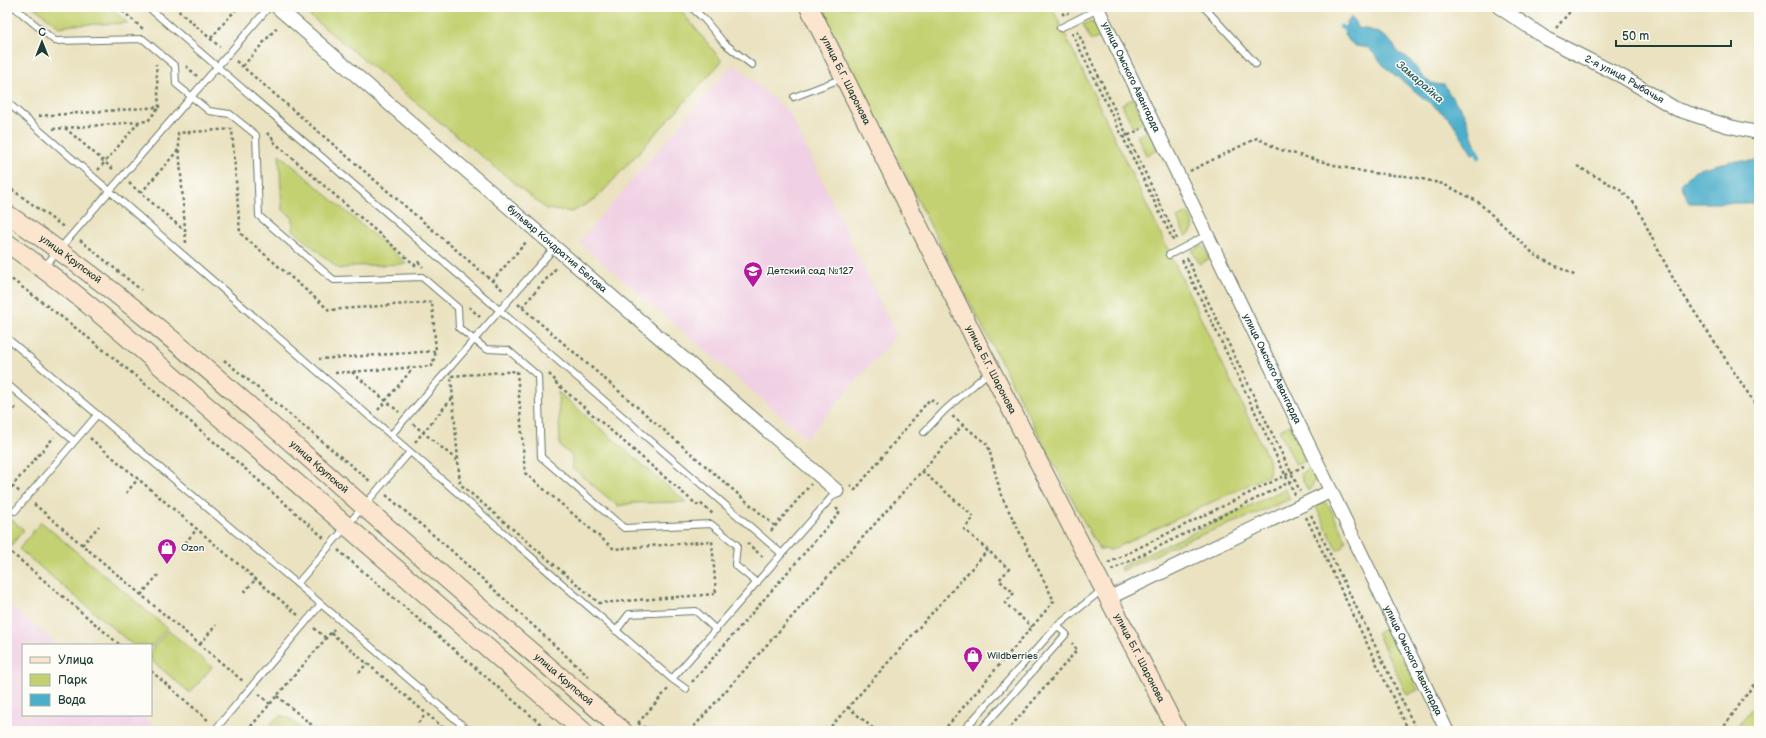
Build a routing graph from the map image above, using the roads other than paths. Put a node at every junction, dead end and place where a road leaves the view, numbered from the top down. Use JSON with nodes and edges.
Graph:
{"nodes":[{"id":1,"x":14,"y":7,"type":"edge"},
{"id":2,"x":148,"y":7,"type":"edge"},
{"id":3,"x":277,"y":7,"type":"edge"},
{"id":4,"x":691,"y":7,"type":"edge"},
{"id":5,"x":809,"y":7,"type":"edge"},
{"id":6,"x":1204,"y":7,"type":"edge"},
{"id":7,"x":1499,"y":7,"type":"edge"},
{"id":8,"x":1098,"y":8,"type":"edge"},
{"id":9,"x":267,"y":10,"type":"edge"},
{"id":10,"x":1060,"y":28,"type":"dead end"},
{"id":11,"x":1256,"y":64,"type":"dead end"},
{"id":12,"x":752,"y":65,"type":"dead end"},
{"id":13,"x":217,"y":67,"type":"junction"},
{"id":14,"x":844,"y":78,"type":"junction"},
{"id":15,"x":192,"y":97,"type":"junction"},
{"id":16,"x":794,"y":97,"type":"dead end"},
{"id":17,"x":7,"y":102,"type":"edge"},
{"id":18,"x":1759,"y":133,"type":"edge"},
{"id":19,"x":110,"y":191,"type":"junction"},
{"id":20,"x":7,"y":214,"type":"edge"},
{"id":21,"x":1207,"y":235,"type":"junction"},
{"id":22,"x":7,"y":243,"type":"edge"},
{"id":23,"x":59,"y":249,"type":"junction"},
{"id":24,"x":551,"y":251,"type":"junction"},
{"id":25,"x":1169,"y":255,"type":"dead end"},
{"id":26,"x":43,"y":268,"type":"junction"},
{"id":27,"x":499,"y":310,"type":"junction"},
{"id":28,"x":7,"y":338,"type":"edge"},
{"id":29,"x":474,"y":340,"type":"junction"},
{"id":30,"x":992,"y":370,"type":"junction"},
{"id":31,"x":7,"y":384,"type":"edge"},
{"id":32,"x":97,"y":415,"type":"junction"},
{"id":33,"x":924,"y":432,"type":"dead end"},
{"id":34,"x":391,"y":435,"type":"junction"},
{"id":35,"x":74,"y":441,"type":"junction"},
{"id":36,"x":409,"y":451,"type":"junction"},
{"id":37,"x":837,"y":491,"type":"joint"},
{"id":38,"x":1331,"y":491,"type":"junction"},
{"id":39,"x":364,"y":506,"type":"junction"},
{"id":40,"x":15,"y":511,"type":"dead end"},
{"id":41,"x":347,"y":526,"type":"junction"},
{"id":42,"x":782,"y":554,"type":"junction"},
{"id":43,"x":757,"y":583,"type":"junction"},
{"id":44,"x":1102,"y":583,"type":"junction"},
{"id":45,"x":297,"y":584,"type":"junction"},
{"id":46,"x":321,"y":604,"type":"junction"},
{"id":47,"x":1057,"y":626,"type":"junction"},
{"id":48,"x":716,"y":630,"type":"junction"},
{"id":49,"x":616,"y":631,"type":"junction"},
{"id":50,"x":672,"y":680,"type":"junction"},
{"id":51,"x":686,"y":689,"type":"road end"},
{"id":52,"x":631,"y":724,"type":"edge"},
{"id":53,"x":215,"y":729,"type":"edge"},
{"id":54,"x":469,"y":731,"type":"edge"},
{"id":55,"x":583,"y":731,"type":"edge"},
{"id":56,"x":963,"y":731,"type":"edge"},
{"id":57,"x":980,"y":731,"type":"edge"},
{"id":58,"x":1177,"y":731,"type":"edge"},
{"id":59,"x":1447,"y":731,"type":"edge"}],
"edges":[{"from":1,"to":15,"type":"lane"},
{"from":2,"to":13,"type":"lane"},
{"from":3,"to":24,"type":"street","name":"бульвар Кондратия Белова"},
{"from":4,"to":12,"type":"lane"},
{"from":5,"to":14,"type":"main road","name":"улица Б.Г. Шаронова"},
{"from":6,"to":11,"type":"lane"},
{"from":7,"to":18,"type":"street","name":"2-я улица Рыбачья"},
{"from":8,"to":10,"type":"lane"},
{"from":8,"to":21,"type":"street","name":"улица Омского Авангарда"},
{"from":9,"to":13,"type":"lane"},
{"from":13,"to":15,"type":"lane"},
{"from":13,"to":27,"type":"lane"},
{"from":14,"to":16,"type":"lane"},
{"from":14,"to":30,"type":"main road","name":"улица Б.Г. Шаронова"},
{"from":15,"to":19,"type":"lane"},
{"from":15,"to":29,"type":"lane"},
{"from":17,"to":19,"type":"lane"},
{"from":19,"to":23,"type":"lane"},
{"from":19,"to":34,"type":"lane"},
{"from":20,"to":23,"type":"main road","name":"улица Крупской"},
{"from":21,"to":25,"type":"lane"},
{"from":21,"to":38,"type":"street","name":"улица Омского Авангарда"},
{"from":22,"to":26,"type":"main road"},
{"from":23,"to":26,"type":"lane"},
{"from":23,"to":39,"type":"main road","name":"улица Крупской"},
{"from":24,"to":27,"type":"lane"},
{"from":24,"to":37,"type":"street","name":"бульвар Кондратия Белова"},
{"from":26,"to":41,"type":"main road"},
{"from":27,"to":29,"type":"lane"},
{"from":27,"to":42,"type":"lane"},
{"from":28,"to":32,"type":"lane"},
{"from":29,"to":34,"type":"lane"},
{"from":29,"to":43,"type":"lane"},
{"from":30,"to":33,"type":"lane"},
{"from":30,"to":44,"type":"main road","name":"улица Б.Г. Шаронова"},
{"from":31,"to":35,"type":"lane"},
{"from":32,"to":35,"type":"lane"},
{"from":32,"to":45,"type":"lane"},
{"from":34,"to":36,"type":"lane"},
{"from":35,"to":40,"type":"lane"},
{"from":36,"to":39,"type":"lane"},
{"from":36,"to":49,"type":"lane"},
{"from":37,"to":42,"type":"lane"},
{"from":38,"to":44,"type":"street"},
{"from":38,"to":59,"type":"street","name":"улица Омского Авангарда"},
{"from":39,"to":41,"type":"lane"},
{"from":39,"to":52,"type":"main road","name":"улица Крупской"},
{"from":41,"to":45,"type":"lane"},
{"from":41,"to":55,"type":"main road"},
{"from":42,"to":43,"type":"lane"},
{"from":43,"to":48,"type":"lane"},
{"from":44,"to":47,"type":"lane"},
{"from":44,"to":58,"type":"main road","name":"улица Б.Г. Шаронова"},
{"from":45,"to":46,"type":"lane"},
{"from":46,"to":53,"type":"lane"},
{"from":46,"to":54,"type":"lane"},
{"from":47,"to":56,"type":"lane"},
{"from":47,"to":57,"type":"lane"},
{"from":48,"to":49,"type":"lane"},
{"from":48,"to":50,"type":"lane"},
{"from":49,"to":50,"type":"lane"},
{"from":50,"to":51,"type":"lane"}]}
